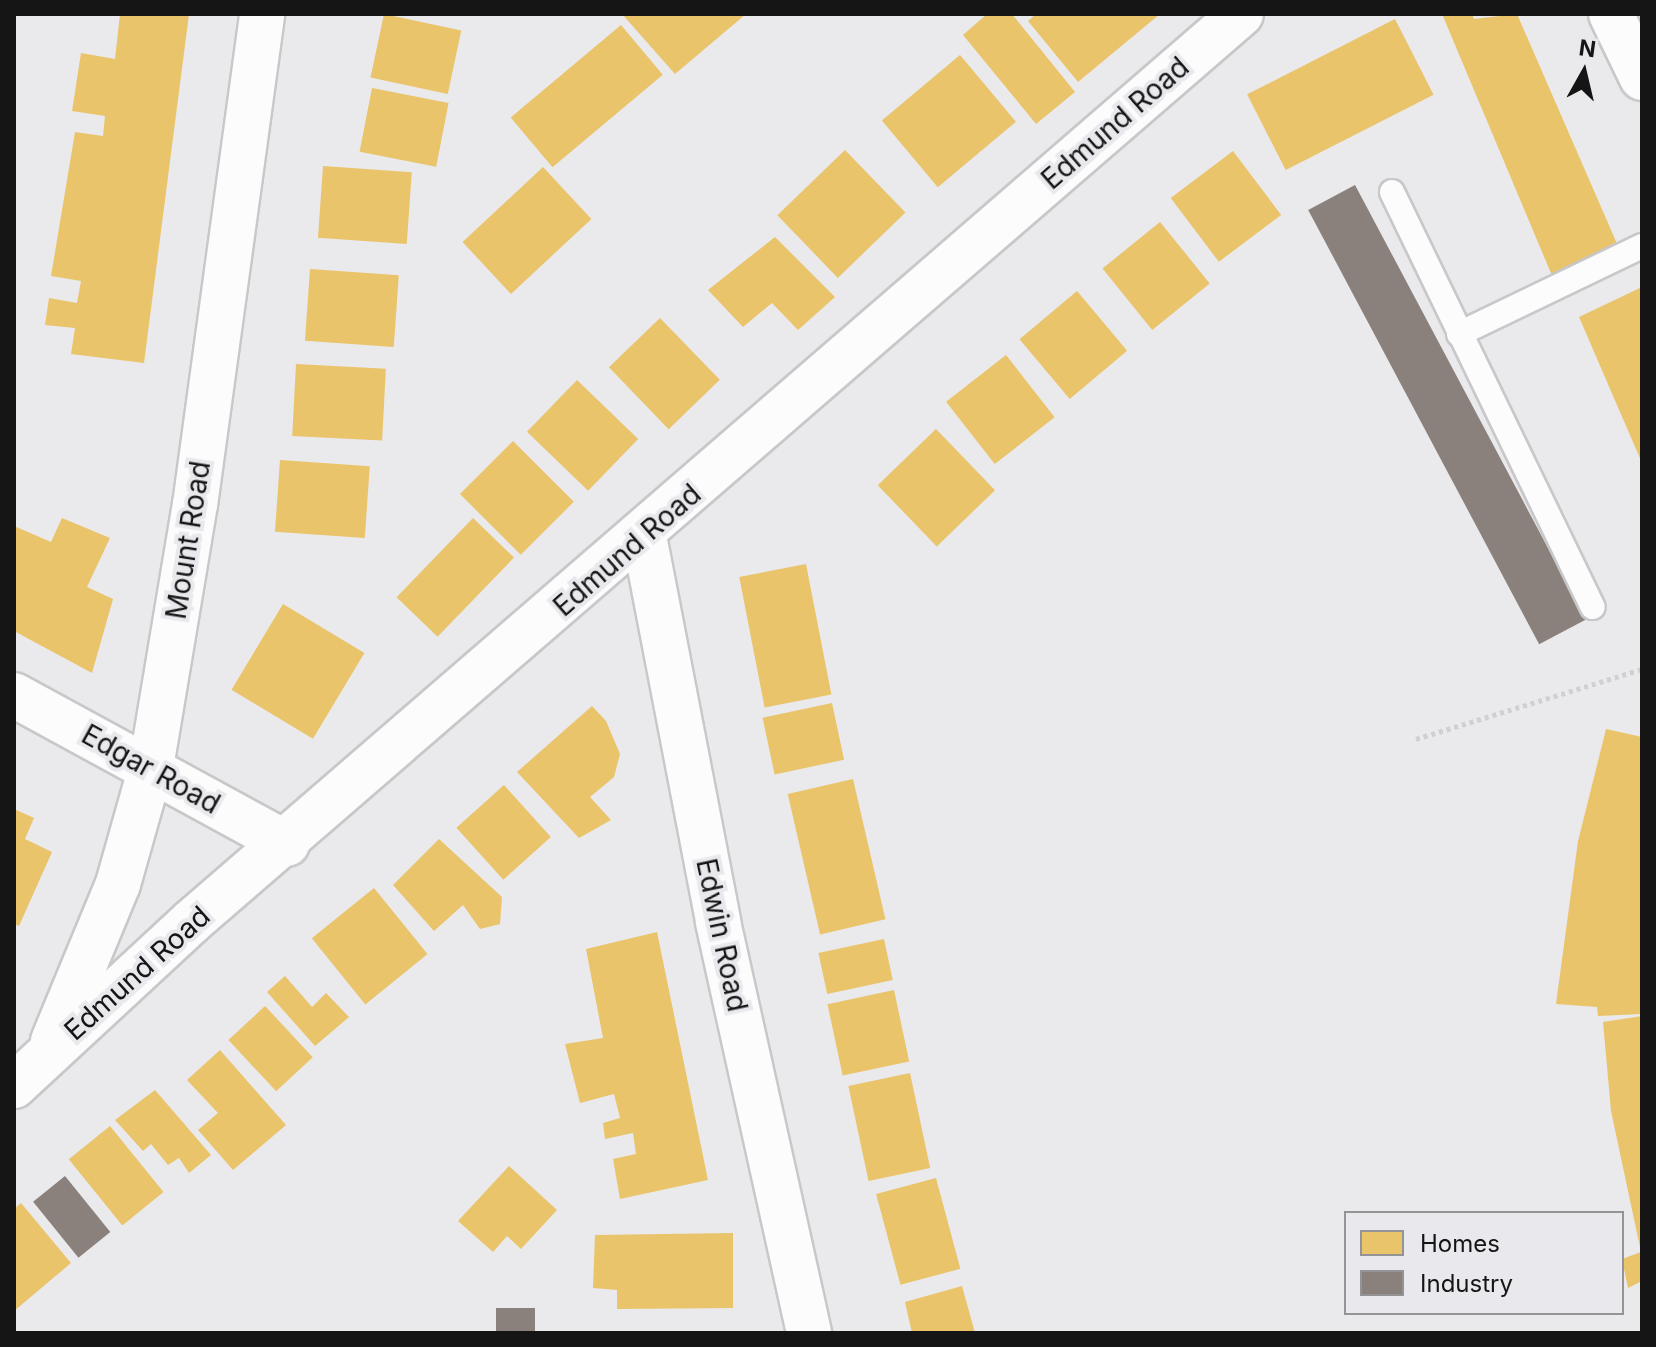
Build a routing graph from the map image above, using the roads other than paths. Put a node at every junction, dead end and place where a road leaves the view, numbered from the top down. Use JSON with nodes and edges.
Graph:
{"nodes":[{"id":1,"x":262,"y":14,"type":"edge"},
{"id":2,"x":1241,"y":14,"type":"edge"},
{"id":3,"x":1611,"y":14,"type":"edge"},
{"id":4,"x":1642,"y":78,"type":"edge"},
{"id":5,"x":1392,"y":192,"type":"dead end"},
{"id":6,"x":1642,"y":246,"type":"edge"},
{"id":7,"x":1459,"y":334,"type":"junction"},
{"id":8,"x":644,"y":536,"type":"junction"},
{"id":9,"x":1593,"y":607,"type":"dead end"},
{"id":10,"x":14,"y":695,"type":"edge"},
{"id":11,"x":151,"y":767,"type":"junction"},
{"id":12,"x":287,"y":844,"type":"junction"},
{"id":13,"x":49,"y":1051,"type":"junction"},
{"id":14,"x":14,"y":1086,"type":"edge"},
{"id":15,"x":809,"y":1333,"type":"edge"}],
"edges":[{"from":1,"to":11,"type":"street","name":"Mount Road"},
{"from":2,"to":8,"type":"street","name":"Edmund Road"},
{"from":3,"to":4,"type":"street"},
{"from":5,"to":7,"type":"lane"},
{"from":6,"to":7,"type":"lane"},
{"from":7,"to":9,"type":"lane"},
{"from":8,"to":12,"type":"street","name":"Edmund Road"},
{"from":8,"to":15,"type":"street","name":"Edwin Road"},
{"from":10,"to":11,"type":"street","name":"Edgar Road"},
{"from":11,"to":12,"type":"street","name":"Edgar Road"},
{"from":11,"to":13,"type":"street","name":"Mount Road"},
{"from":12,"to":13,"type":"street","name":"Edmund Road"},
{"from":13,"to":14,"type":"street","name":"Edmund Road"}]}
